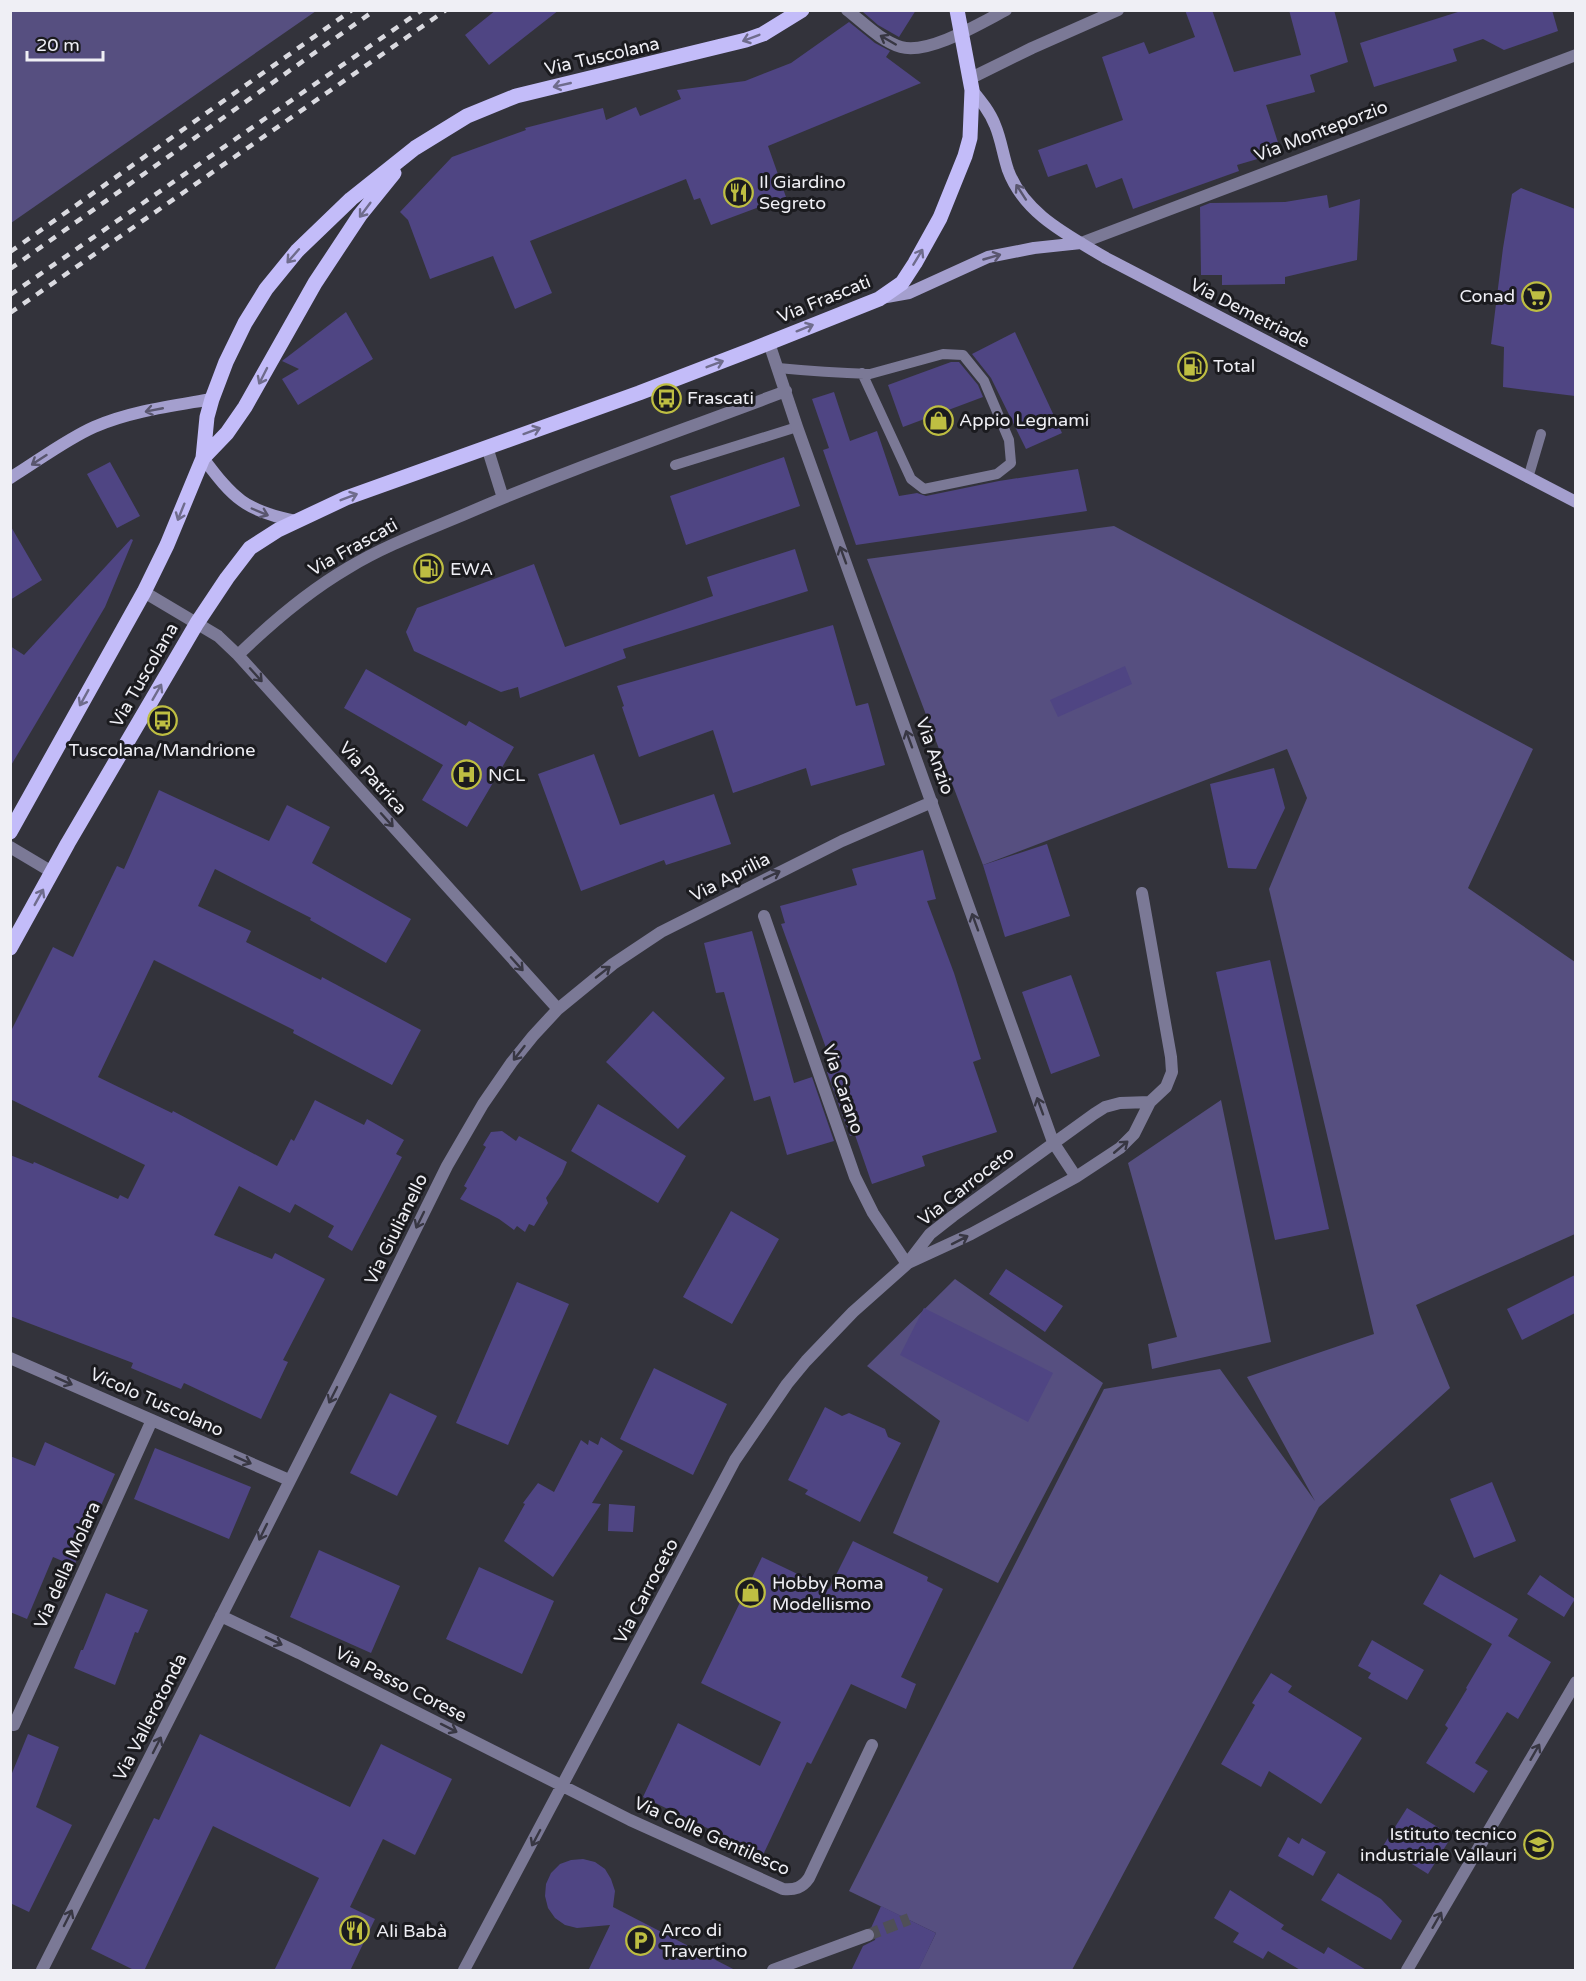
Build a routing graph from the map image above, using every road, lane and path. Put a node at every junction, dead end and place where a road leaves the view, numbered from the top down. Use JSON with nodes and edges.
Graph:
{"nodes":[{"id":1,"x":802,"y":10,"type":"edge"},
{"id":2,"x":847,"y":10,"type":"edge"},
{"id":3,"x":957,"y":10,"type":"edge"},
{"id":4,"x":1006,"y":10,"type":"edge"},
{"id":5,"x":1118,"y":10,"type":"edge"},
{"id":6,"x":962,"y":32,"type":"junction"},
{"id":7,"x":1575,"y":55,"type":"edge"},
{"id":8,"x":972,"y":84,"type":"junction"},
{"id":9,"x":415,"y":148,"type":"junction"},
{"id":10,"x":1081,"y":243,"type":"junction"},
{"id":11,"x":879,"y":299,"type":"junction"},
{"id":12,"x":769,"y":343,"type":"junction"},
{"id":13,"x":778,"y":368,"type":"junction"},
{"id":14,"x":862,"y":374,"type":"junction"},
{"id":15,"x":786,"y":391,"type":"junction"},
{"id":16,"x":212,"y":399,"type":"junction"},
{"id":17,"x":797,"y":427,"type":"junction"},
{"id":18,"x":1541,"y":434,"type":"dead end"},
{"id":19,"x":487,"y":447,"type":"junction"},
{"id":20,"x":203,"y":458,"type":"junction"},
{"id":21,"x":675,"y":465,"type":"dead end"},
{"id":22,"x":10,"y":478,"type":"edge"},
{"id":23,"x":1528,"y":478,"type":"junction"},
{"id":24,"x":503,"y":498,"type":"junction"},
{"id":25,"x":1575,"y":502,"type":"edge"},
{"id":26,"x":296,"y":521,"type":"junction"},
{"id":27,"x":144,"y":592,"type":"junction"},
{"id":28,"x":197,"y":623,"type":"junction"},
{"id":29,"x":238,"y":655,"type":"junction"},
{"id":30,"x":932,"y":802,"type":"junction"},
{"id":31,"x":10,"y":832,"type":"edge"},
{"id":32,"x":10,"y":847,"type":"edge"},
{"id":33,"x":52,"y":872,"type":"junction"},
{"id":34,"x":1142,"y":893,"type":"dead end"},
{"id":35,"x":764,"y":916,"type":"dead end"},
{"id":36,"x":10,"y":948,"type":"edge"},
{"id":37,"x":558,"y":1009,"type":"junction"},
{"id":38,"x":1150,"y":1102,"type":"junction"},
{"id":39,"x":1053,"y":1142,"type":"junction"},
{"id":40,"x":1076,"y":1177,"type":"junction"},
{"id":41,"x":907,"y":1263,"type":"junction"},
{"id":42,"x":10,"y":1358,"type":"edge"},
{"id":43,"x":152,"y":1420,"type":"junction"},
{"id":44,"x":289,"y":1480,"type":"junction"},
{"id":45,"x":221,"y":1616,"type":"junction"},
{"id":46,"x":1575,"y":1682,"type":"edge"},
{"id":47,"x":14,"y":1725,"type":"dead end"},
{"id":48,"x":872,"y":1745,"type":"dead end"},
{"id":49,"x":563,"y":1786,"type":"junction"},
{"id":50,"x":868,"y":1935,"type":"tunnel mouth"},
{"id":51,"x":42,"y":1971,"type":"edge"},
{"id":52,"x":464,"y":1971,"type":"edge"},
{"id":53,"x":773,"y":1971,"type":"edge"},
{"id":54,"x":1407,"y":1971,"type":"edge"}],
"edges":[{"from":1,"to":9,"type":"main road","name":"Via Tuscolana","one_way":true},
{"from":6,"to":2,"type":"street","one_way":true},
{"from":3,"to":6,"type":"main road","name":"Via Frascati"},
{"from":4,"to":6,"type":"street"},
{"from":5,"to":8,"type":"street"},
{"from":6,"to":8,"type":"main road","name":"Via Frascati"},
{"from":7,"to":10,"type":"street","name":"Via Monteporzio"},
{"from":10,"to":8,"type":"street","name":"Via Demetriade","one_way":true},
{"from":11,"to":8,"type":"main road","name":"Via Frascati","one_way":true},
{"from":9,"to":16,"type":"main road","name":"Via Tuscolana","one_way":true},
{"from":9,"to":20,"type":"main road","name":"Via Tuscolana","one_way":true},
{"from":11,"to":10,"type":"street","one_way":true},
{"from":10,"to":23,"type":"street","name":"Via Demetriade"},
{"from":12,"to":11,"type":"main road","name":"Via Frascati","one_way":true},
{"from":12,"to":13,"type":"street","name":"Via Anzio"},
{"from":19,"to":12,"type":"main road","name":"Via Frascati","one_way":true},
{"from":13,"to":14,"type":"lane"},
{"from":13,"to":15,"type":"street","name":"Via Anzio"},
{"from":14,"to":14,"type":"lane"},
{"from":15,"to":17,"type":"street","name":"Via Anzio"},
{"from":15,"to":24,"type":"street","name":"Via Frascati"},
{"from":16,"to":20,"type":"main road","name":"Via Tuscolana"},
{"from":16,"to":22,"type":"street","one_way":true},
{"from":17,"to":21,"type":"lane"},
{"from":30,"to":17,"type":"street","name":"Via Anzio","one_way":true},
{"from":18,"to":23,"type":"lane"},
{"from":19,"to":24,"type":"street"},
{"from":26,"to":19,"type":"main road","name":"Via Frascati","one_way":true},
{"from":20,"to":26,"type":"street","one_way":true},
{"from":20,"to":27,"type":"main road","name":"Via Tuscolana","one_way":true},
{"from":23,"to":25,"type":"street","name":"Via Demetriade"},
{"from":24,"to":29,"type":"street","name":"Via Frascati"},
{"from":26,"to":28,"type":"main road","name":"Via Tuscolana"},
{"from":27,"to":28,"type":"street","name":"Via Patrica"},
{"from":27,"to":31,"type":"main road","name":"Via Tuscolana","one_way":true},
{"from":28,"to":29,"type":"street","name":"Via Patrica"},
{"from":33,"to":28,"type":"main road","name":"Via Tuscolana","one_way":true},
{"from":29,"to":37,"type":"street","name":"Via Patrica","one_way":true},
{"from":37,"to":30,"type":"street","name":"Via Aprilia","one_way":true},
{"from":39,"to":30,"type":"street","name":"Via Anzio","one_way":true},
{"from":32,"to":33,"type":"street"},
{"from":36,"to":33,"type":"main road","name":"Via Tuscolana","one_way":true},
{"from":34,"to":38,"type":"street","name":"Via Carroceto"},
{"from":35,"to":41,"type":"street","name":"Via Carano"},
{"from":37,"to":44,"type":"street","name":"Via Giulianello","one_way":true},
{"from":38,"to":39,"type":"street","name":"Via Carroceto"},
{"from":40,"to":38,"type":"street","name":"Via Carroceto","one_way":true},
{"from":39,"to":40,"type":"street","name":"Via Anzio"},
{"from":39,"to":41,"type":"street","name":"Via Carroceto"},
{"from":41,"to":40,"type":"street","name":"Via Carroceto","one_way":true},
{"from":41,"to":49,"type":"street","name":"Via Carroceto"},
{"from":42,"to":43,"type":"street","name":"Vicolo Tuscolano","one_way":true},
{"from":43,"to":44,"type":"street","name":"Vicolo Tuscolano","one_way":true},
{"from":43,"to":47,"type":"street","name":"Via della Molara"},
{"from":44,"to":45,"type":"street","name":"Via Vallerotonda","one_way":true},
{"from":45,"to":49,"type":"street","name":"Via Passo Corese","one_way":true},
{"from":51,"to":45,"type":"street","name":"Via Vallerotonda","one_way":true},
{"from":54,"to":46,"type":"street","one_way":true},
{"from":48,"to":49,"type":"street","name":"Via Colle Gentilesco"},
{"from":49,"to":52,"type":"street","name":"Via Carroceto","one_way":true},
{"from":50,"to":53,"type":"street"}]}
